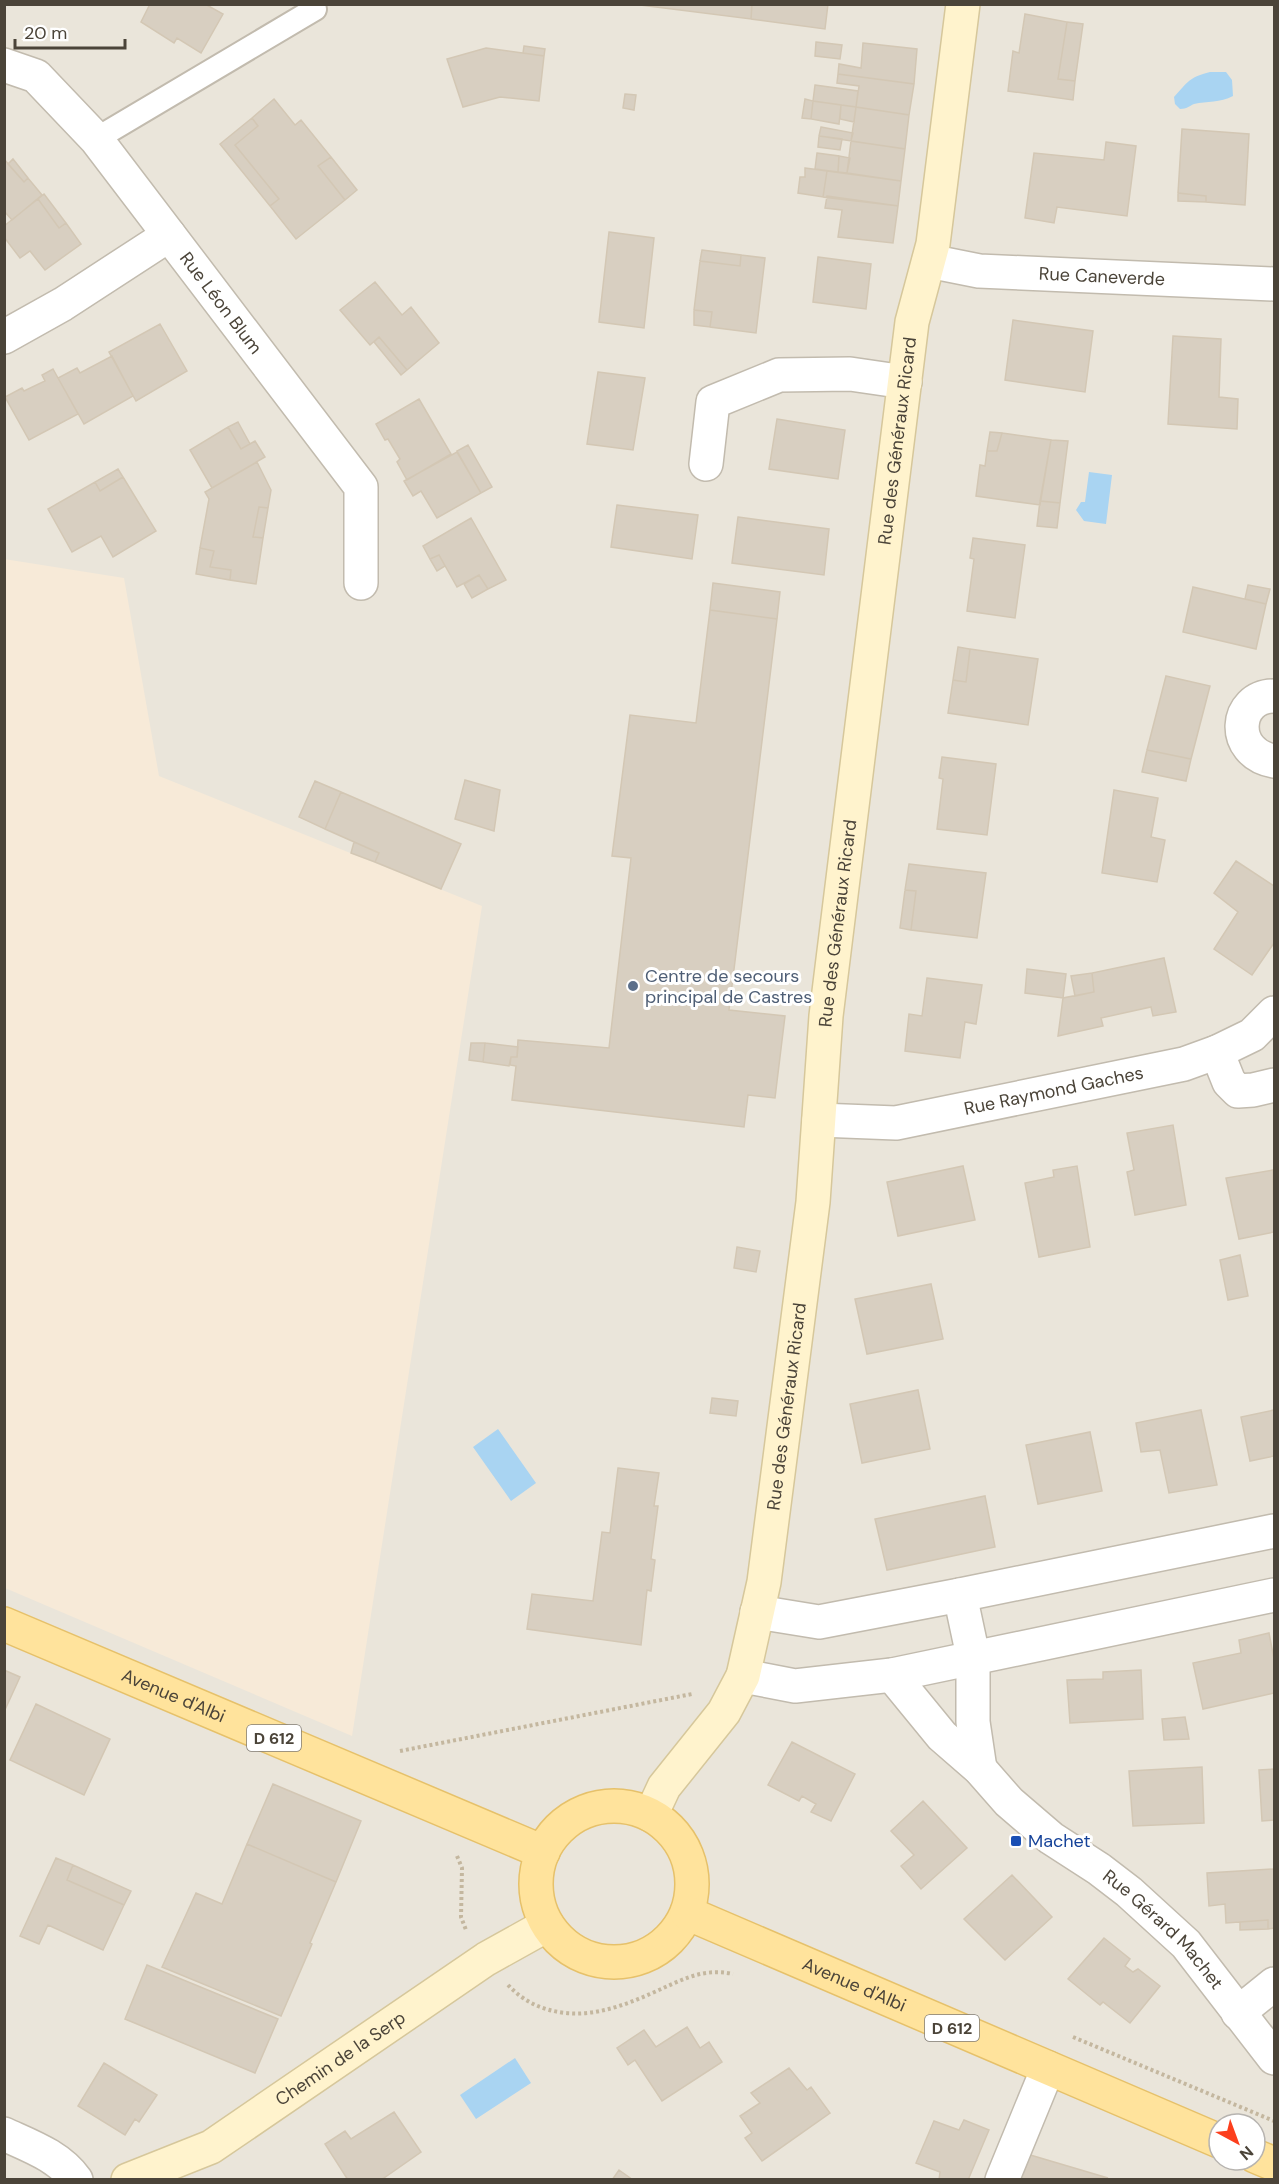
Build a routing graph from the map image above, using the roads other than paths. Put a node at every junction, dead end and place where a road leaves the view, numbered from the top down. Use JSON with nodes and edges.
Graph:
{"nodes":[{"id":1,"x":963,"y":4,"type":"edge"},
{"id":2,"x":315,"y":9,"type":"dead end"},
{"id":3,"x":4,"y":65,"type":"edge"},
{"id":4,"x":96,"y":139,"type":"junction"},
{"id":5,"x":169,"y":235,"type":"junction"},
{"id":6,"x":929,"y":261,"type":"junction"},
{"id":7,"x":1275,"y":284,"type":"edge"},
{"id":8,"x":4,"y":337,"type":"edge"},
{"id":9,"x":905,"y":382,"type":"junction"},
{"id":10,"x":706,"y":464,"type":"dead end"},
{"id":11,"x":361,"y":583,"type":"dead end"},
{"id":12,"x":1275,"y":696,"type":"edge"},
{"id":13,"x":1275,"y":761,"type":"edge"},
{"id":14,"x":1275,"y":1013,"type":"edge"},
{"id":15,"x":1217,"y":1052,"type":"junction"},
{"id":16,"x":1275,"y":1085,"type":"edge"},
{"id":17,"x":819,"y":1120,"type":"junction"},
{"id":18,"x":1275,"y":1531,"type":"edge"},
{"id":19,"x":960,"y":1595,"type":"junction"},
{"id":20,"x":1275,"y":1595,"type":"edge"},
{"id":21,"x":757,"y":1612,"type":"junction"},
{"id":22,"x":4,"y":1624,"type":"edge"},
{"id":23,"x":973,"y":1656,"type":"junction"},
{"id":24,"x":892,"y":1675,"type":"junction"},
{"id":25,"x":743,"y":1676,"type":"junction"},
{"id":26,"x":980,"y":1769,"type":"junction"},
{"id":27,"x":651,"y":1815,"type":"junction"},
{"id":28,"x":543,"y":1852,"type":"junction"},
{"id":29,"x":687,"y":1913,"type":"junction"},
{"id":30,"x":547,"y":1925,"type":"junction"},
{"id":31,"x":1275,"y":1984,"type":"edge"},
{"id":32,"x":1238,"y":2013,"type":"junction"},
{"id":33,"x":1275,"y":2058,"type":"edge"},
{"id":34,"x":1048,"y":2068,"type":"junction"},
{"id":35,"x":4,"y":2134,"type":"edge"},
{"id":36,"x":1207,"y":2136,"type":"edge"},
{"id":37,"x":172,"y":2172,"type":"edge"},
{"id":38,"x":76,"y":2180,"type":"edge"},
{"id":39,"x":128,"y":2180,"type":"edge"},
{"id":40,"x":1002,"y":2180,"type":"edge"}],
"edges":[{"from":1,"to":6,"type":"street","name":"Rue des Généraux Ricard"},
{"from":2,"to":4,"type":"lane"},
{"from":3,"to":4,"type":"street","name":"Rue Léon Blum"},
{"from":4,"to":5,"type":"street","name":"Rue Léon Blum"},
{"from":5,"to":8,"type":"street"},
{"from":5,"to":11,"type":"street","name":"Rue Léon Blum"},
{"from":6,"to":7,"type":"street","name":"Rue Caneverde"},
{"from":6,"to":9,"type":"street","name":"Rue des Généraux Ricard"},
{"from":9,"to":10,"type":"street"},
{"from":9,"to":17,"type":"street","name":"Rue des Généraux Ricard"},
{"from":12,"to":13,"type":"street"},
{"from":14,"to":15,"type":"street","name":"Rue Raymond Gaches"},
{"from":15,"to":16,"type":"street"},
{"from":15,"to":17,"type":"street","name":"Rue Raymond Gaches"},
{"from":17,"to":21,"type":"street","name":"Rue des Généraux Ricard"},
{"from":18,"to":19,"type":"street"},
{"from":19,"to":21,"type":"street"},
{"from":19,"to":23,"type":"street"},
{"from":20,"to":23,"type":"street"},
{"from":21,"to":25,"type":"street","name":"Rue des Généraux Ricard"},
{"from":22,"to":28,"type":"main road","name":"Avenue d'Albi","number":"D 612"},
{"from":23,"to":24,"type":"street"},
{"from":23,"to":26,"type":"street"},
{"from":24,"to":25,"type":"street"},
{"from":24,"to":26,"type":"street","name":"Rue Gérard Machet"},
{"from":25,"to":27,"type":"street","name":"Rue des Généraux Ricard"},
{"from":26,"to":32,"type":"street","name":"Rue Gérard Machet"},
{"from":27,"to":28,"type":"main road"},
{"from":27,"to":29,"type":"main road"},
{"from":28,"to":30,"type":"main road"},
{"from":29,"to":30,"type":"main road"},
{"from":29,"to":34,"type":"main road","name":"Avenue d'Albi","number":"D 612"},
{"from":30,"to":37,"type":"street","name":"Chemin de la Serp"},
{"from":31,"to":32,"type":"street"},
{"from":32,"to":33,"type":"street","name":"Rue Gérard Machet"},
{"from":34,"to":36,"type":"main road","name":"Avenue d'Albi","number":"D 612"},
{"from":34,"to":40,"type":"street"},
{"from":35,"to":38,"type":"street"},
{"from":37,"to":39,"type":"street","name":"Chemin de la Serp"}]}
